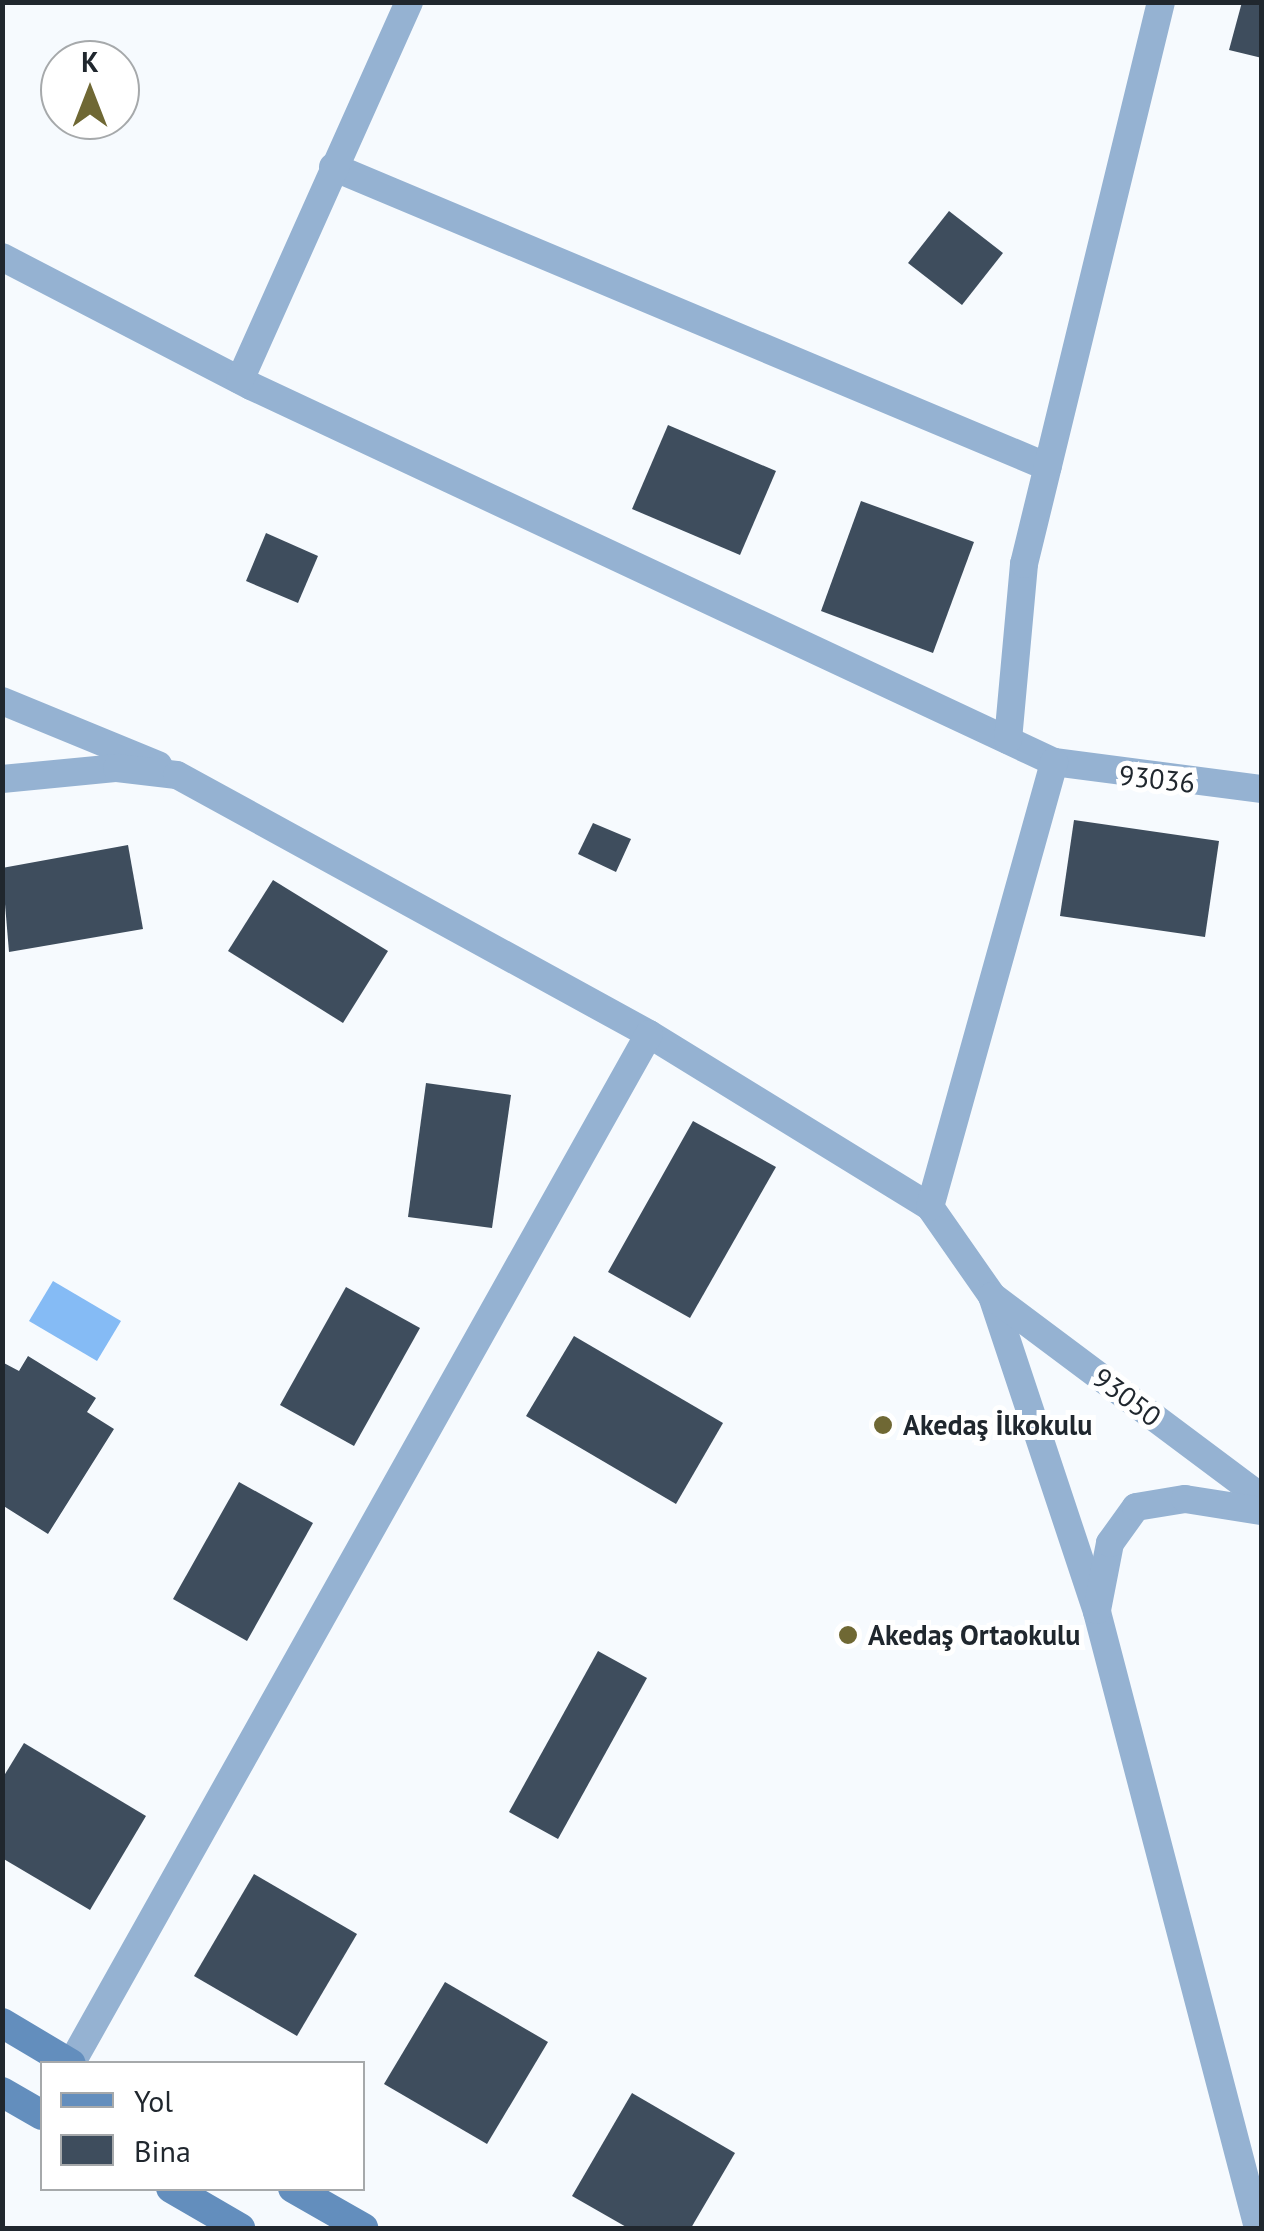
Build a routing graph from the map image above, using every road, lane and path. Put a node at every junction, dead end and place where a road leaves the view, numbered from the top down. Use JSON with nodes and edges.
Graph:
{"nodes":[{"id":1,"x":409,"y":2,"type":"edge"},
{"id":2,"x":1160,"y":2,"type":"edge"},
{"id":3,"x":333,"y":167,"type":"junction"},
{"id":4,"x":2,"y":258,"type":"edge"},
{"id":5,"x":240,"y":380,"type":"junction"},
{"id":6,"x":1048,"y":467,"type":"junction"},
{"id":7,"x":2,"y":702,"type":"edge"},
{"id":8,"x":1008,"y":740,"type":"junction"},
{"id":9,"x":1054,"y":762,"type":"junction"},
{"id":10,"x":177,"y":775,"type":"junction"},
{"id":11,"x":2,"y":779,"type":"edge"},
{"id":12,"x":1262,"y":789,"type":"edge"},
{"id":13,"x":649,"y":1034,"type":"junction"},
{"id":14,"x":930,"y":1207,"type":"junction"},
{"id":15,"x":992,"y":1296,"type":"junction"},
{"id":16,"x":1262,"y":1498,"type":"edge"},
{"id":17,"x":1262,"y":1512,"type":"edge"},
{"id":18,"x":1097,"y":1612,"type":"junction"},
{"id":19,"x":2,"y":2023,"type":"edge"},
{"id":20,"x":66,"y":2061,"type":"edge"},
{"id":21,"x":73,"y":2061,"type":"edge"},
{"id":22,"x":2,"y":2092,"type":"edge"},
{"id":23,"x":40,"y":2114,"type":"edge"},
{"id":24,"x":175,"y":2191,"type":"edge"},
{"id":25,"x":298,"y":2191,"type":"edge"},
{"id":26,"x":240,"y":2228,"type":"edge"},
{"id":27,"x":362,"y":2228,"type":"edge"},
{"id":28,"x":1258,"y":2228,"type":"edge"}],
"edges":[{"from":1,"to":3,"type":"street"},
{"from":2,"to":6,"type":"street"},
{"from":3,"to":5,"type":"street"},
{"from":3,"to":6,"type":"street"},
{"from":4,"to":5,"type":"street","name":"93036"},
{"from":5,"to":8,"type":"street","name":"93036"},
{"from":6,"to":8,"type":"street"},
{"from":7,"to":10,"type":"street"},
{"from":8,"to":9,"type":"street","name":"93036"},
{"from":9,"to":12,"type":"street","name":"93036"},
{"from":9,"to":14,"type":"street"},
{"from":10,"to":11,"type":"street"},
{"from":10,"to":13,"type":"street"},
{"from":13,"to":14,"type":"street"},
{"from":13,"to":21,"type":"street"},
{"from":14,"to":15,"type":"street"},
{"from":15,"to":16,"type":"street","name":"93050"},
{"from":15,"to":18,"type":"street"},
{"from":17,"to":18,"type":"street"},
{"from":18,"to":28,"type":"street"},
{"from":19,"to":20,"type":"main road"},
{"from":22,"to":23,"type":"main road"},
{"from":24,"to":26,"type":"main road"},
{"from":25,"to":27,"type":"main road"}]}
